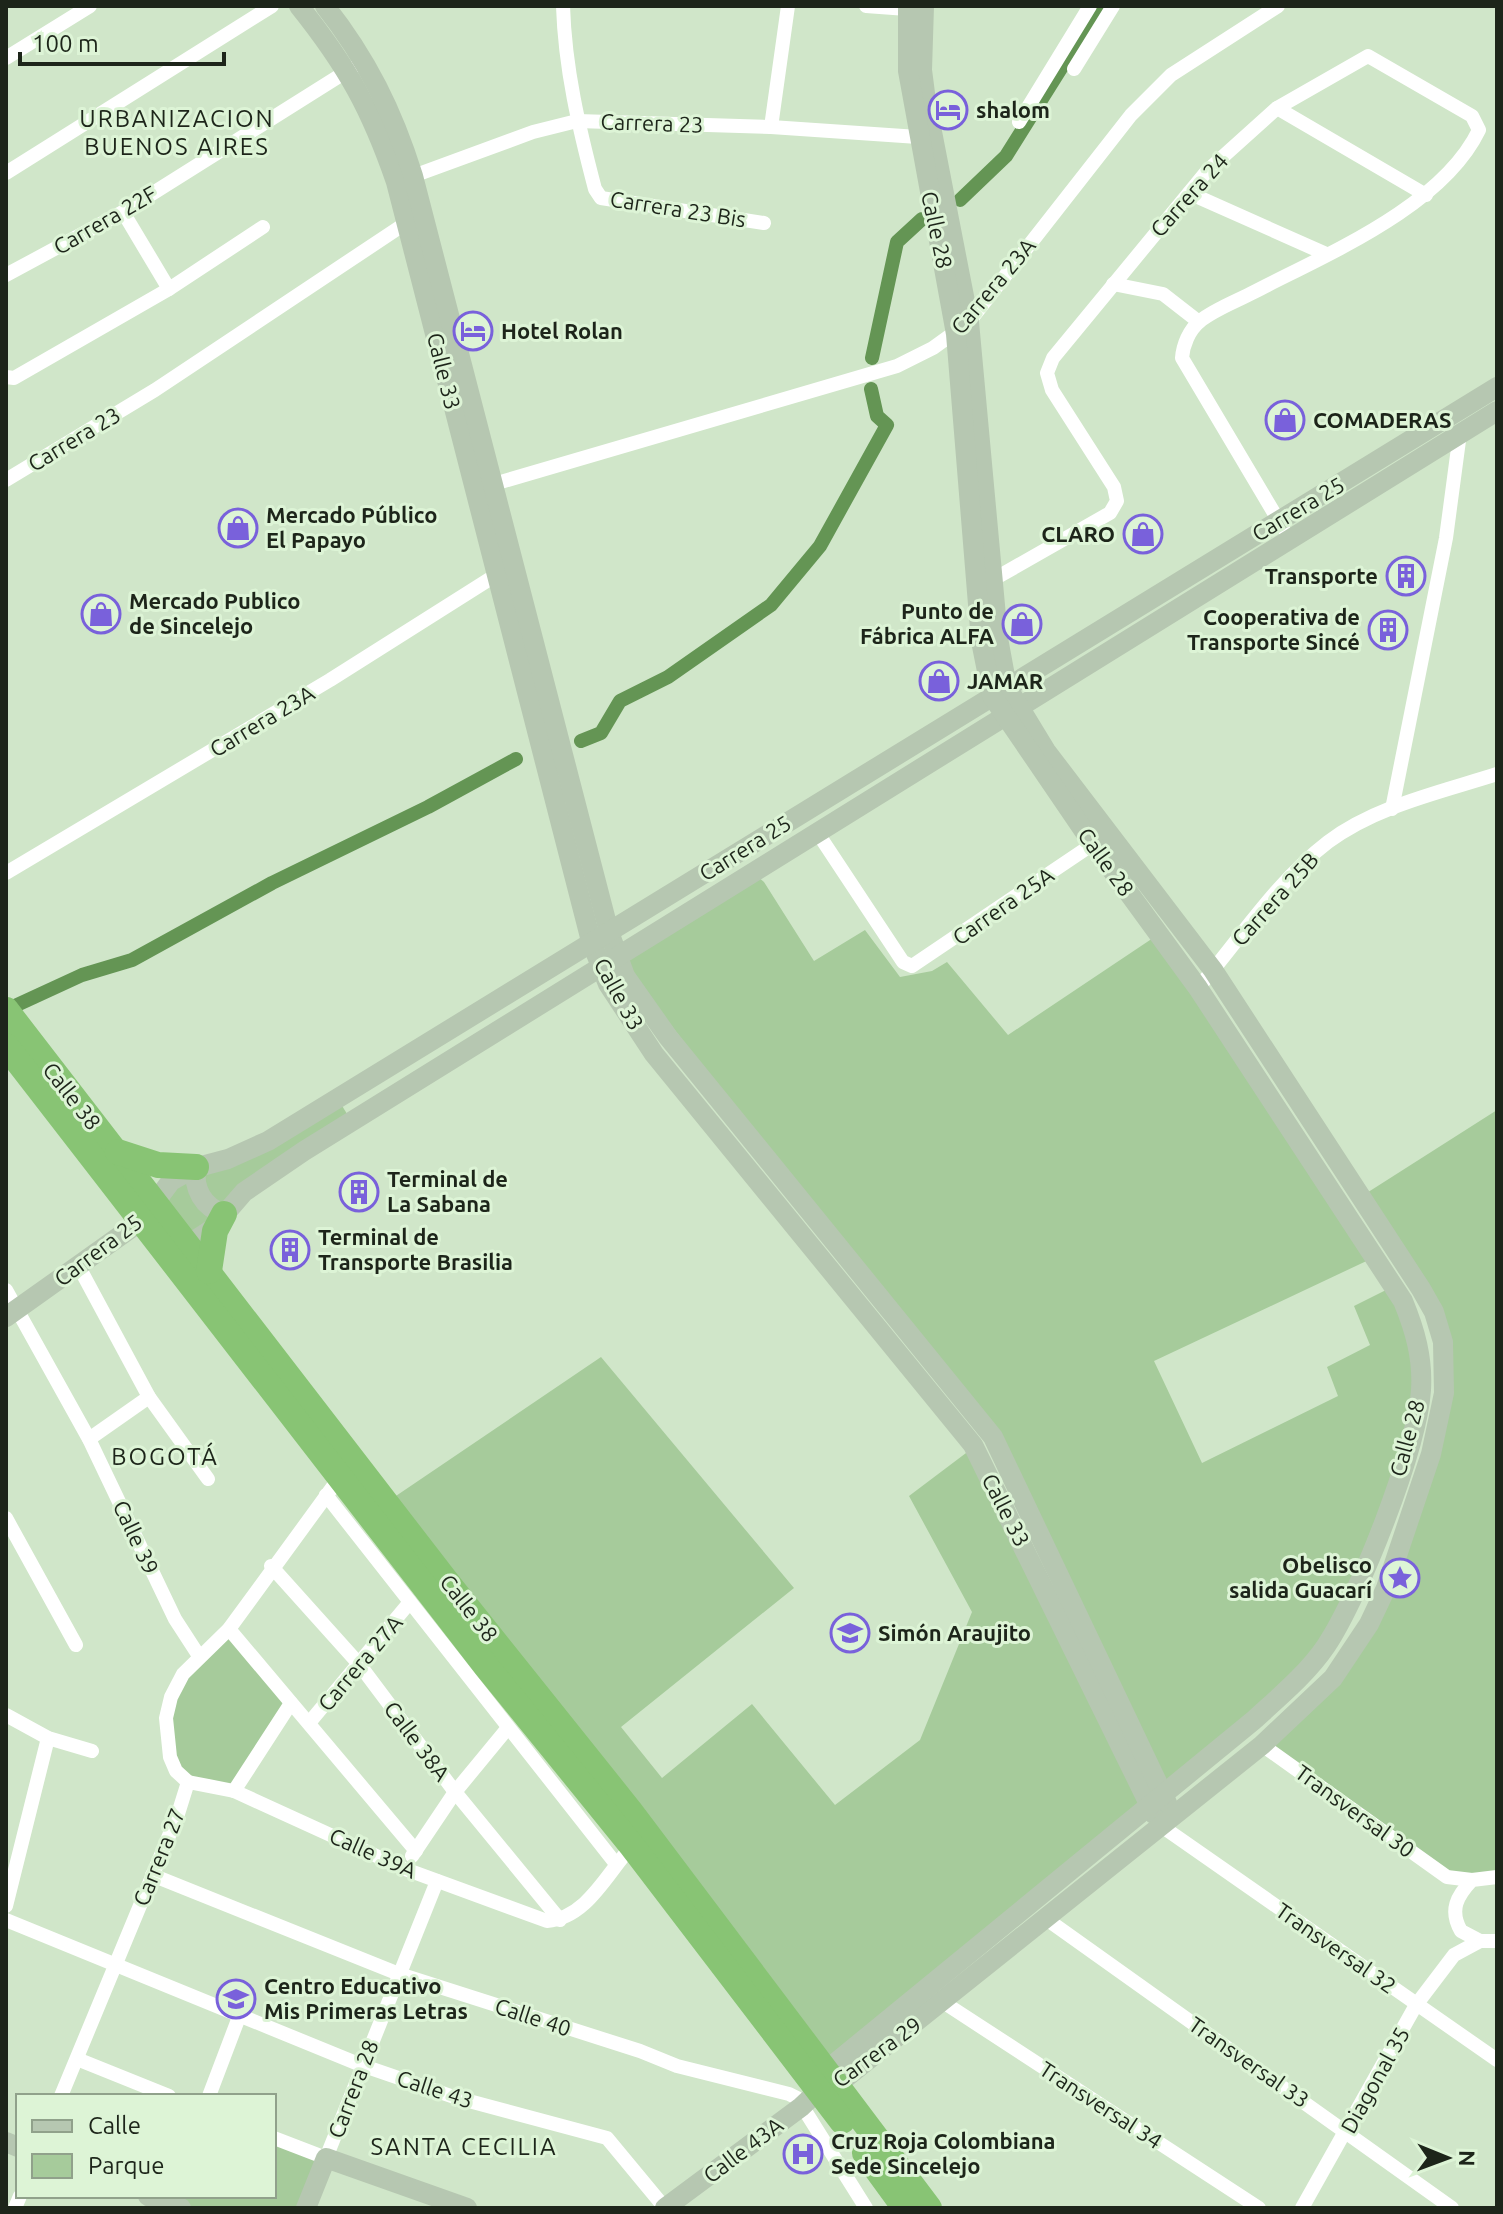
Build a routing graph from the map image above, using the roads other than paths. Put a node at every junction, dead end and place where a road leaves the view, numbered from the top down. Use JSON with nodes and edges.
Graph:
{"nodes":[{"id":1,"x":90,"y":6,"type":"edge"},
{"id":2,"x":272,"y":6,"type":"edge"},
{"id":3,"x":299,"y":6,"type":"edge"},
{"id":4,"x":325,"y":6,"type":"edge"},
{"id":5,"x":563,"y":6,"type":"edge"},
{"id":6,"x":788,"y":6,"type":"edge"},
{"id":7,"x":866,"y":6,"type":"edge"},
{"id":8,"x":1090,"y":6,"type":"edge"},
{"id":9,"x":1113,"y":6,"type":"edge"},
{"id":10,"x":1278,"y":6,"type":"edge"},
{"id":11,"x":913,"y":7,"type":"edge"},
{"id":12,"x":6,"y":58,"type":"edge"},
{"id":13,"x":356,"y":65,"type":"junction"},
{"id":14,"x":1074,"y":69,"type":"dead end"},
{"id":15,"x":1277,"y":108,"type":"junction"},
{"id":16,"x":577,"y":121,"type":"junction"},
{"id":17,"x":1019,"y":122,"type":"dead end"},
{"id":18,"x":771,"y":127,"type":"junction"},
{"id":19,"x":918,"y":137,"type":"junction"},
{"id":20,"x":6,"y":173,"type":"edge"},
{"id":21,"x":404,"y":179,"type":"junction"},
{"id":22,"x":1189,"y":193,"type":"junction"},
{"id":23,"x":1426,"y":195,"type":"junction"},
{"id":24,"x":123,"y":212,"type":"junction"},
{"id":25,"x":414,"y":217,"type":"junction"},
{"id":26,"x":764,"y":223,"type":"dead end"},
{"id":27,"x":263,"y":227,"type":"dead end"},
{"id":28,"x":1326,"y":254,"type":"junction"},
{"id":29,"x":6,"y":275,"type":"edge"},
{"id":30,"x":1113,"y":284,"type":"junction"},
{"id":31,"x":169,"y":289,"type":"junction"},
{"id":32,"x":1199,"y":322,"type":"junction"},
{"id":33,"x":962,"y":328,"type":"junction"},
{"id":34,"x":6,"y":377,"type":"edge"},
{"id":35,"x":1497,"y":387,"type":"edge"},
{"id":36,"x":1497,"y":411,"type":"edge"},
{"id":37,"x":1460,"y":433,"type":"junction"},
{"id":38,"x":6,"y":480,"type":"edge"},
{"id":39,"x":494,"y":484,"type":"junction"},
{"id":40,"x":1278,"y":521,"type":"junction"},
{"id":41,"x":1290,"y":539,"type":"junction"},
{"id":42,"x":514,"y":565,"type":"junction"},
{"id":43,"x":495,"y":575,"type":"junction"},
{"id":44,"x":994,"y":579,"type":"junction"},
{"id":45,"x":1000,"y":692,"type":"junction"},
{"id":46,"x":1010,"y":711,"type":"junction"},
{"id":47,"x":1497,"y":774,"type":"edge"},
{"id":48,"x":1392,"y":809,"type":"junction"},
{"id":49,"x":817,"y":832,"type":"junction"},
{"id":50,"x":1093,"y":844,"type":"junction"},
{"id":51,"x":7,"y":873,"type":"edge"},
{"id":52,"x":600,"y":936,"type":"junction"},
{"id":53,"x":609,"y":959,"type":"junction"},
{"id":54,"x":1213,"y":970,"type":"junction"},
{"id":55,"x":1198,"y":988,"type":"junction"},
{"id":56,"x":10,"y":1015,"type":"edge"},
{"id":57,"x":6,"y":1046,"type":"edge"},
{"id":58,"x":116,"y":1151,"type":"junction"},
{"id":59,"x":196,"y":1167,"type":"junction"},
{"id":60,"x":148,"y":1211,"type":"junction"},
{"id":61,"x":224,"y":1214,"type":"junction"},
{"id":62,"x":178,"y":1250,"type":"junction"},
{"id":63,"x":79,"y":1267,"type":"junction"},
{"id":64,"x":209,"y":1271,"type":"junction"},
{"id":65,"x":6,"y":1290,"type":"edge"},
{"id":66,"x":889,"y":1312,"type":"junction"},
{"id":67,"x":12,"y":1314,"type":"edge"},
{"id":68,"x":872,"y":1325,"type":"junction"},
{"id":69,"x":149,"y":1397,"type":"junction"},
{"id":70,"x":89,"y":1439,"type":"junction"},
{"id":71,"x":208,"y":1479,"type":"dead end"},
{"id":72,"x":333,"y":1486,"type":"junction"},
{"id":73,"x":6,"y":1518,"type":"edge"},
{"id":74,"x":271,"y":1566,"type":"junction"},
{"id":75,"x":1386,"y":1588,"type":"joint"},
{"id":76,"x":410,"y":1602,"type":"junction"},
{"id":77,"x":229,"y":1629,"type":"junction"},
{"id":78,"x":76,"y":1645,"type":"dead end"},
{"id":79,"x":1325,"y":1648,"type":"joint"},
{"id":80,"x":199,"y":1656,"type":"junction"},
{"id":81,"x":359,"y":1664,"type":"junction"},
{"id":82,"x":291,"y":1703,"type":"junction"},
{"id":83,"x":6,"y":1715,"type":"edge"},
{"id":84,"x":309,"y":1723,"type":"junction"},
{"id":85,"x":507,"y":1729,"type":"junction"},
{"id":86,"x":48,"y":1738,"type":"junction"},
{"id":87,"x":1262,"y":1745,"type":"junction"},
{"id":88,"x":92,"y":1751,"type":"dead end"},
{"id":89,"x":188,"y":1782,"type":"junction"},
{"id":90,"x":234,"y":1791,"type":"junction"},
{"id":91,"x":455,"y":1792,"type":"junction"},
{"id":92,"x":1155,"y":1798,"type":"junction"},
{"id":93,"x":1170,"y":1825,"type":"junction"},
{"id":94,"x":416,"y":1851,"type":"junction"},
{"id":95,"x":624,"y":1855,"type":"junction"},
{"id":96,"x":405,"y":1869,"type":"junction"},
{"id":97,"x":152,"y":1875,"type":"junction"},
{"id":98,"x":1447,"y":1877,"type":"junction"},
{"id":99,"x":1497,"y":1877,"type":"edge"},
{"id":100,"x":1472,"y":1880,"type":"junction"},
{"id":101,"x":437,"y":1881,"type":"junction"},
{"id":102,"x":6,"y":1906,"type":"edge"},
{"id":103,"x":1454,"y":1906,"type":"junction"},
{"id":104,"x":1045,"y":1918,"type":"junction"},
{"id":105,"x":6,"y":1920,"type":"edge"},
{"id":106,"x":560,"y":1920,"type":"junction"},
{"id":107,"x":1457,"y":1923,"type":"junction"},
{"id":108,"x":1480,"y":1941,"type":"junction"},
{"id":109,"x":1497,"y":1941,"type":"edge"},
{"id":110,"x":1454,"y":1955,"type":"junction"},
{"id":111,"x":113,"y":1967,"type":"junction"},
{"id":112,"x":399,"y":1974,"type":"junction"},
{"id":113,"x":943,"y":2002,"type":"junction"},
{"id":114,"x":1416,"y":2005,"type":"junction"},
{"id":115,"x":239,"y":2017,"type":"junction"},
{"id":116,"x":77,"y":2059,"type":"junction"},
{"id":117,"x":1497,"y":2060,"type":"edge"},
{"id":118,"x":361,"y":2065,"type":"junction"},
{"id":119,"x":822,"y":2088,"type":"junction"},
{"id":120,"x":62,"y":2094,"type":"edge"},
{"id":121,"x":164,"y":2094,"type":"edge"},
{"id":122,"x":210,"y":2094,"type":"edge"},
{"id":123,"x":1347,"y":2131,"type":"junction"},
{"id":124,"x":276,"y":2139,"type":"edge"},
{"id":125,"x":326,"y":2158,"type":"junction"},
{"id":126,"x":306,"y":2208,"type":"edge"},
{"id":127,"x":467,"y":2208,"type":"edge"},
{"id":128,"x":665,"y":2208,"type":"edge"},
{"id":129,"x":866,"y":2208,"type":"edge"},
{"id":130,"x":905,"y":2208,"type":"edge"},
{"id":131,"x":929,"y":2208,"type":"edge"},
{"id":132,"x":1259,"y":2208,"type":"edge"},
{"id":133,"x":1302,"y":2208,"type":"edge"},
{"id":134,"x":1452,"y":2208,"type":"edge"}],
"edges":[{"from":1,"to":12,"type":"street"},
{"from":2,"to":20,"type":"street"},
{"from":3,"to":13,"type":"street","name":"Calle 33"},
{"from":4,"to":13,"type":"street","name":"Calle 33"},
{"from":5,"to":16,"type":"street"},
{"from":6,"to":18,"type":"street"},
{"from":7,"to":11,"type":"street"},
{"from":8,"to":17,"type":"street"},
{"from":9,"to":14,"type":"street"},
{"from":10,"to":33,"type":"street","name":"Carrera 23A"},
{"from":11,"to":19,"type":"street","name":"Calle 28"},
{"from":11,"to":33,"type":"street","name":"Calle 28"},
{"from":13,"to":21,"type":"street","name":"Calle 33"},
{"from":13,"to":24,"type":"street","name":"Carrera 22F"},
{"from":15,"to":22,"type":"street","name":"Carrera 24"},
{"from":15,"to":23,"type":"street"},
{"from":15,"to":23,"type":"street","name":"Carrera 24"},
{"from":16,"to":18,"type":"street","name":"Carrera 23"},
{"from":16,"to":21,"type":"street","name":"Carrera 23"},
{"from":16,"to":26,"type":"street","name":"Carrera 23 Bis"},
{"from":18,"to":19,"type":"street","name":"Carrera 23"},
{"from":19,"to":33,"type":"street","name":"Calle 28"},
{"from":21,"to":25,"type":"street","name":"Calle 33"},
{"from":22,"to":28,"type":"street"},
{"from":22,"to":30,"type":"street","name":"Carrera 24"},
{"from":23,"to":28,"type":"street"},
{"from":24,"to":29,"type":"street","name":"Carrera 22F"},
{"from":24,"to":31,"type":"street"},
{"from":25,"to":38,"type":"street","name":"Carrera 23"},
{"from":25,"to":39,"type":"street","name":"Calle 33"},
{"from":25,"to":43,"type":"street","name":"Calle 33"},
{"from":27,"to":31,"type":"street"},
{"from":28,"to":32,"type":"street"},
{"from":30,"to":32,"type":"street"},
{"from":30,"to":44,"type":"street","name":"Carrera 24"},
{"from":31,"to":34,"type":"street"},
{"from":32,"to":40,"type":"street"},
{"from":33,"to":39,"type":"street","name":"Carrera 23A"},
{"from":33,"to":44,"type":"street","name":"Calle 28"},
{"from":33,"to":45,"type":"street","name":"Calle 28"},
{"from":35,"to":40,"type":"street","name":"Carrera 25"},
{"from":36,"to":37,"type":"street","name":"Carrera 25"},
{"from":37,"to":41,"type":"street","name":"Carrera 25"},
{"from":37,"to":48,"type":"street"},
{"from":39,"to":42,"type":"street","name":"Calle 33"},
{"from":40,"to":41,"type":"street"},
{"from":40,"to":45,"type":"street","name":"Carrera 25"},
{"from":41,"to":46,"type":"street","name":"Carrera 25"},
{"from":42,"to":43,"type":"street","name":"Carrera 23A"},
{"from":42,"to":52,"type":"street","name":"Calle 33"},
{"from":43,"to":51,"type":"street","name":"Carrera 23A"},
{"from":43,"to":52,"type":"street","name":"Calle 33"},
{"from":44,"to":45,"type":"street","name":"Calle 28"},
{"from":45,"to":46,"type":"street","name":"Calle 28"},
{"from":45,"to":52,"type":"street","name":"Carrera 25"},
{"from":46,"to":49,"type":"street","name":"Carrera 25"},
{"from":46,"to":50,"type":"street","name":"Calle 28"},
{"from":46,"to":54,"type":"street","name":"Calle 28"},
{"from":47,"to":48,"type":"street","name":"Carrera 25B"},
{"from":48,"to":54,"type":"street","name":"Carrera 25B"},
{"from":49,"to":50,"type":"street","name":"Carrera 25A"},
{"from":49,"to":53,"type":"street","name":"Carrera 25"},
{"from":50,"to":55,"type":"street","name":"Calle 28"},
{"from":52,"to":53,"type":"street","name":"Calle 33"},
{"from":52,"to":59,"type":"street","name":"Carrera 25"},
{"from":53,"to":61,"type":"street","name":"Carrera 25"},
{"from":53,"to":66,"type":"street","name":"Calle 33"},
{"from":53,"to":68,"type":"street","name":"Calle 33"},
{"from":54,"to":55,"type":"street","name":"Carrera 25B"},
{"from":54,"to":75,"type":"street","name":"Calle 28"},
{"from":55,"to":79,"type":"street","name":"Calle 28"},
{"from":56,"to":58,"type":"highway","name":"Calle 38"},
{"from":57,"to":60,"type":"highway","name":"Calle 38"},
{"from":58,"to":59,"type":"highway"},
{"from":58,"to":60,"type":"highway","name":"Calle 38"},
{"from":59,"to":60,"type":"street","name":"Carrera 25"},
{"from":59,"to":61,"type":"street"},
{"from":60,"to":62,"type":"highway","name":"Calle 38"},
{"from":60,"to":63,"type":"street","name":"Carrera 25"},
{"from":61,"to":62,"type":"street","name":"Carrera 25"},
{"from":61,"to":64,"type":"highway"},
{"from":62,"to":64,"type":"highway","name":"Calle 38"},
{"from":62,"to":72,"type":"highway","name":"Calle 38"},
{"from":63,"to":67,"type":"street","name":"Carrera 25"},
{"from":63,"to":69,"type":"street"},
{"from":64,"to":119,"type":"highway","name":"Calle 38"},
{"from":65,"to":67,"type":"street","name":"Calle 39"},
{"from":66,"to":68,"type":"street"},
{"from":66,"to":92,"type":"street","name":"Calle 33"},
{"from":67,"to":70,"type":"street","name":"Calle 39"},
{"from":68,"to":92,"type":"street","name":"Calle 33"},
{"from":69,"to":70,"type":"street"},
{"from":69,"to":71,"type":"street"},
{"from":70,"to":80,"type":"street","name":"Calle 39"},
{"from":72,"to":74,"type":"street","name":"Carrera 27"},
{"from":72,"to":76,"type":"street"},
{"from":72,"to":95,"type":"highway","name":"Calle 38"},
{"from":73,"to":78,"type":"street"},
{"from":74,"to":77,"type":"street","name":"Carrera 27"},
{"from":74,"to":81,"type":"street","name":"Calle 38A"},
{"from":75,"to":87,"type":"street","name":"Carrera 29"},
{"from":76,"to":81,"type":"street","name":"Carrera 27A"},
{"from":76,"to":85,"type":"street"},
{"from":77,"to":80,"type":"street","name":"Carrera 27"},
{"from":77,"to":82,"type":"street"},
{"from":79,"to":92,"type":"street","name":"Carrera 29"},
{"from":80,"to":89,"type":"street","name":"Carrera 27"},
{"from":81,"to":84,"type":"street","name":"Carrera 27A"},
{"from":81,"to":91,"type":"street","name":"Calle 38A"},
{"from":82,"to":84,"type":"street"},
{"from":82,"to":90,"type":"street","name":"Carrera 27A"},
{"from":83,"to":86,"type":"street"},
{"from":84,"to":94,"type":"street"},
{"from":85,"to":91,"type":"street"},
{"from":85,"to":95,"type":"street"},
{"from":86,"to":88,"type":"street"},
{"from":86,"to":102,"type":"street"},
{"from":87,"to":93,"type":"street","name":"Carrera 29"},
{"from":87,"to":98,"type":"street","name":"Transversal 30"},
{"from":89,"to":90,"type":"street","name":"Calle 39A"},
{"from":89,"to":97,"type":"street","name":"Carrera 27"},
{"from":90,"to":96,"type":"street","name":"Calle 39A"},
{"from":91,"to":94,"type":"street"},
{"from":91,"to":106,"type":"street","name":"Calle 38A"},
{"from":92,"to":93,"type":"street","name":"Calle 33"},
{"from":92,"to":119,"type":"street","name":"Carrera 29"},
{"from":93,"to":104,"type":"street","name":"Carrera 29"},
{"from":93,"to":114,"type":"street","name":"Transversal 32"},
{"from":94,"to":96,"type":"street"},
{"from":95,"to":106,"type":"street"},
{"from":95,"to":119,"type":"highway","name":"Calle 38"},
{"from":96,"to":101,"type":"street","name":"Calle 39A"},
{"from":97,"to":111,"type":"street","name":"Carrera 27"},
{"from":97,"to":112,"type":"street","name":"Calle 40"},
{"from":98,"to":100,"type":"street","name":"Transversal 30"},
{"from":98,"to":103,"type":"street"},
{"from":99,"to":100,"type":"street","name":"Transversal 30"},
{"from":100,"to":103,"type":"street"},
{"from":101,"to":106,"type":"street","name":"Calle 39A"},
{"from":101,"to":112,"type":"street","name":"Carrera 28"},
{"from":103,"to":107,"type":"street"},
{"from":104,"to":113,"type":"street","name":"Carrera 29"},
{"from":104,"to":123,"type":"street","name":"Transversal 33"},
{"from":105,"to":111,"type":"street","name":"Calle 43"},
{"from":107,"to":108,"type":"street"},
{"from":107,"to":110,"type":"street"},
{"from":108,"to":109,"type":"street"},
{"from":108,"to":110,"type":"street","name":"Diagonal 35"},
{"from":110,"to":114,"type":"street","name":"Diagonal 35"},
{"from":111,"to":115,"type":"street","name":"Calle 43"},
{"from":111,"to":116,"type":"street","name":"Carrera 27"},
{"from":112,"to":118,"type":"street","name":"Carrera 28"},
{"from":112,"to":119,"type":"street","name":"Calle 40"},
{"from":113,"to":119,"type":"street","name":"Carrera 29"},
{"from":113,"to":132,"type":"street","name":"Transversal 34"},
{"from":114,"to":117,"type":"street","name":"Transversal 32"},
{"from":114,"to":123,"type":"street","name":"Diagonal 35"},
{"from":115,"to":118,"type":"street","name":"Calle 43"},
{"from":115,"to":122,"type":"street"},
{"from":116,"to":120,"type":"street","name":"Carrera 27"},
{"from":116,"to":121,"type":"street"},
{"from":118,"to":125,"type":"street","name":"Carrera 28"},
{"from":118,"to":128,"type":"street","name":"Calle 43"},
{"from":119,"to":128,"type":"street","name":"Calle 43A"},
{"from":119,"to":129,"type":"street","name":"Calle 40"},
{"from":119,"to":130,"type":"highway","name":"Calle 38"},
{"from":119,"to":131,"type":"highway","name":"Calle 38"},
{"from":123,"to":133,"type":"street","name":"Diagonal 35"},
{"from":123,"to":134,"type":"street","name":"Transversal 33"},
{"from":124,"to":125,"type":"street"},
{"from":125,"to":126,"type":"street","name":"Carrera 28"},
{"from":125,"to":127,"type":"street"}]}
